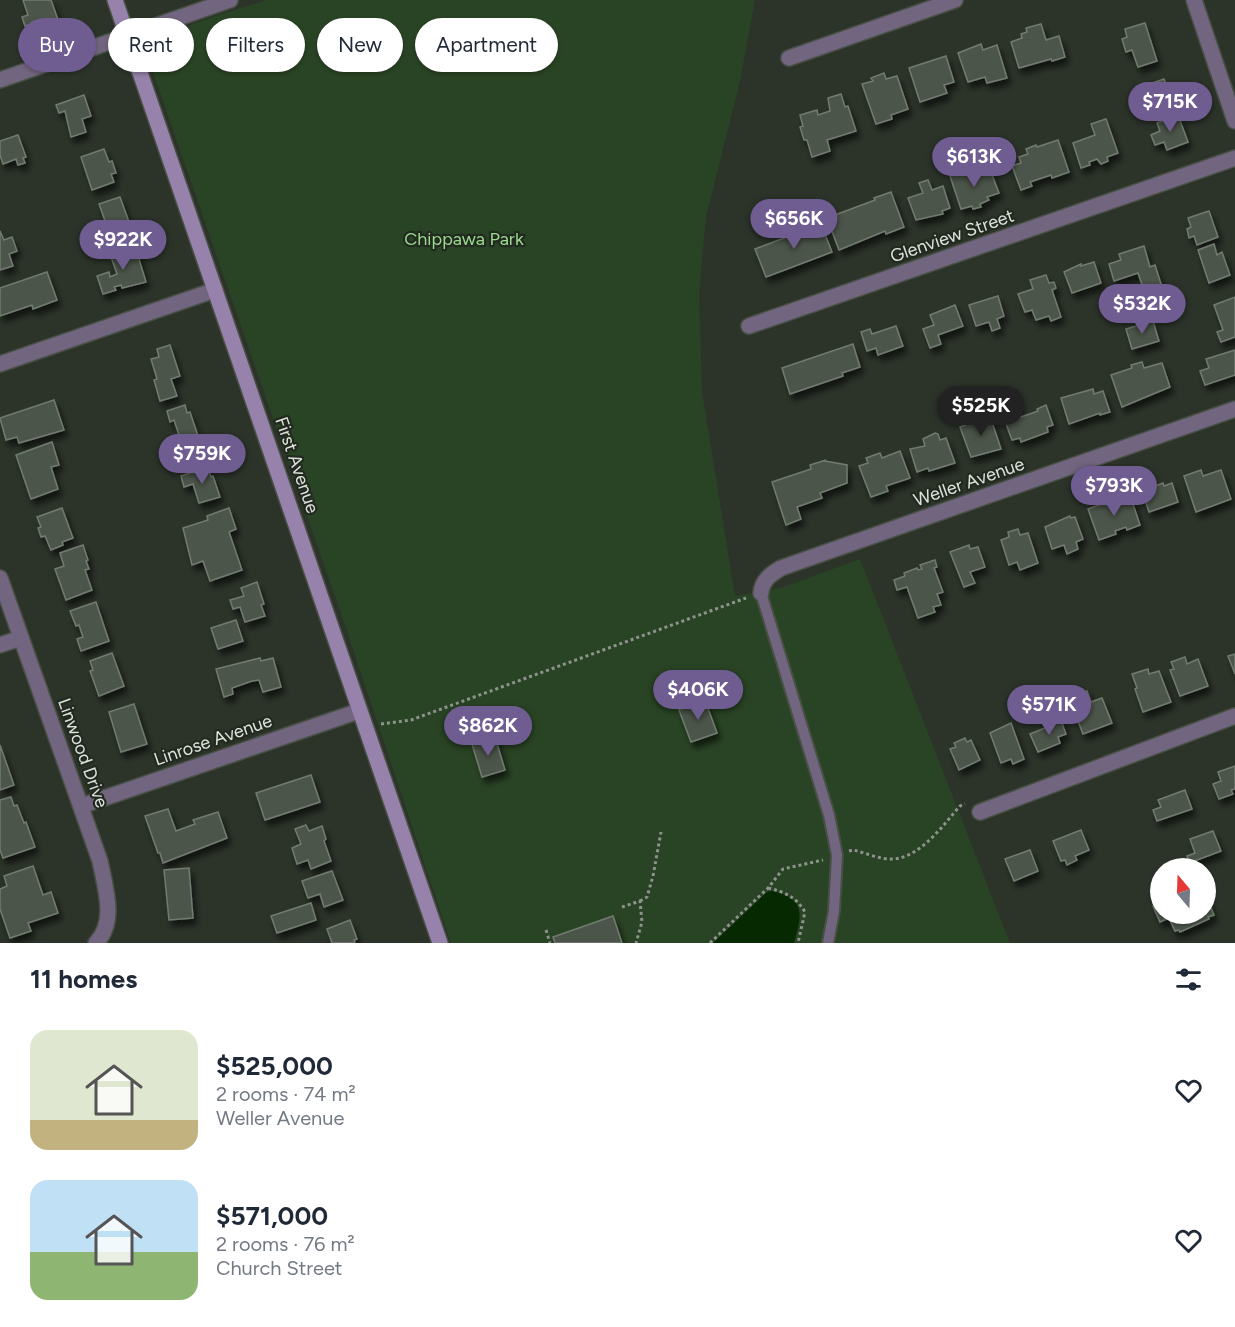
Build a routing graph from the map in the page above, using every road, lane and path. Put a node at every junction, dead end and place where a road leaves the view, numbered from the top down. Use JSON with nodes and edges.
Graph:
{"nodes":[{"id":1,"x":114,"y":0,"type":"edge"},
{"id":2,"x":230,"y":0,"type":"edge"},
{"id":3,"x":955,"y":0,"type":"edge"},
{"id":4,"x":1194,"y":0,"type":"edge"},
{"id":5,"x":120,"y":18,"type":"edge"},
{"id":6,"x":178,"y":18,"type":"edge"},
{"id":7,"x":108,"y":43,"type":"edge"},
{"id":8,"x":789,"y":58,"type":"dead end"},
{"id":9,"x":139,"y":72,"type":"edge"},
{"id":10,"x":0,"y":80,"type":"edge"},
{"id":11,"x":1235,"y":121,"type":"edge"},
{"id":12,"x":1235,"y":158,"type":"edge"},
{"id":13,"x":215,"y":290,"type":"junction"},
{"id":14,"x":749,"y":326,"type":"dead end"},
{"id":15,"x":0,"y":364,"type":"edge"},
{"id":16,"x":1235,"y":409,"type":"edge"},
{"id":17,"x":0,"y":578,"type":"edge"},
{"id":18,"x":761,"y":593,"type":"junction"},
{"id":19,"x":21,"y":638,"type":"junction"},
{"id":20,"x":0,"y":645,"type":"edge"},
{"id":21,"x":359,"y":711,"type":"junction"},
{"id":22,"x":1235,"y":716,"type":"edge"},
{"id":23,"x":366,"y":730,"type":"junction"},
{"id":24,"x":81,"y":806,"type":"junction"},
{"id":25,"x":976,"y":807,"type":"joint"},
{"id":26,"x":661,"y":832,"type":"dead end"},
{"id":27,"x":837,"y":855,"type":"junction"},
{"id":28,"x":768,"y":888,"type":"junction"},
{"id":29,"x":640,"y":901,"type":"junction"},
{"id":30,"x":622,"y":907,"type":"dead end"},
{"id":31,"x":546,"y":930,"type":"dead end"},
{"id":32,"x":96,"y":943,"type":"edge"},
{"id":33,"x":441,"y":943,"type":"edge"},
{"id":34,"x":550,"y":943,"type":"edge"},
{"id":35,"x":636,"y":943,"type":"edge"},
{"id":36,"x":710,"y":943,"type":"edge"},
{"id":37,"x":798,"y":943,"type":"edge"},
{"id":38,"x":828,"y":943,"type":"edge"}],
"edges":[{"from":1,"to":5,"type":"street","name":"First Avenue"},
{"from":2,"to":6,"type":"street"},
{"from":3,"to":8,"type":"street"},
{"from":4,"to":11,"type":"street"},
{"from":7,"to":10,"type":"street"},
{"from":9,"to":13,"type":"street","name":"First Avenue"},
{"from":12,"to":14,"type":"street","name":"Glenview Street"},
{"from":13,"to":15,"type":"street"},
{"from":13,"to":21,"type":"street","name":"First Avenue"},
{"from":16,"to":18,"type":"street","name":"Weller Avenue"},
{"from":17,"to":19,"type":"street","name":"Linwood Drive"},
{"from":18,"to":23,"type":"path"},
{"from":18,"to":27,"type":"lane"},
{"from":19,"to":20,"type":"street"},
{"from":19,"to":24,"type":"street","name":"Linwood Drive"},
{"from":21,"to":23,"type":"street","name":"First Avenue"},
{"from":21,"to":24,"type":"street","name":"Linrose Avenue"},
{"from":22,"to":25,"type":"street"},
{"from":23,"to":33,"type":"street","name":"First Avenue"},
{"from":24,"to":32,"type":"street","name":"Linwood Drive"},
{"from":25,"to":27,"type":"path"},
{"from":26,"to":29,"type":"path"},
{"from":27,"to":28,"type":"path"},
{"from":27,"to":38,"type":"lane"},
{"from":28,"to":36,"type":"path"},
{"from":28,"to":37,"type":"path"},
{"from":29,"to":30,"type":"path"},
{"from":29,"to":35,"type":"path"},
{"from":31,"to":34,"type":"path"}]}
